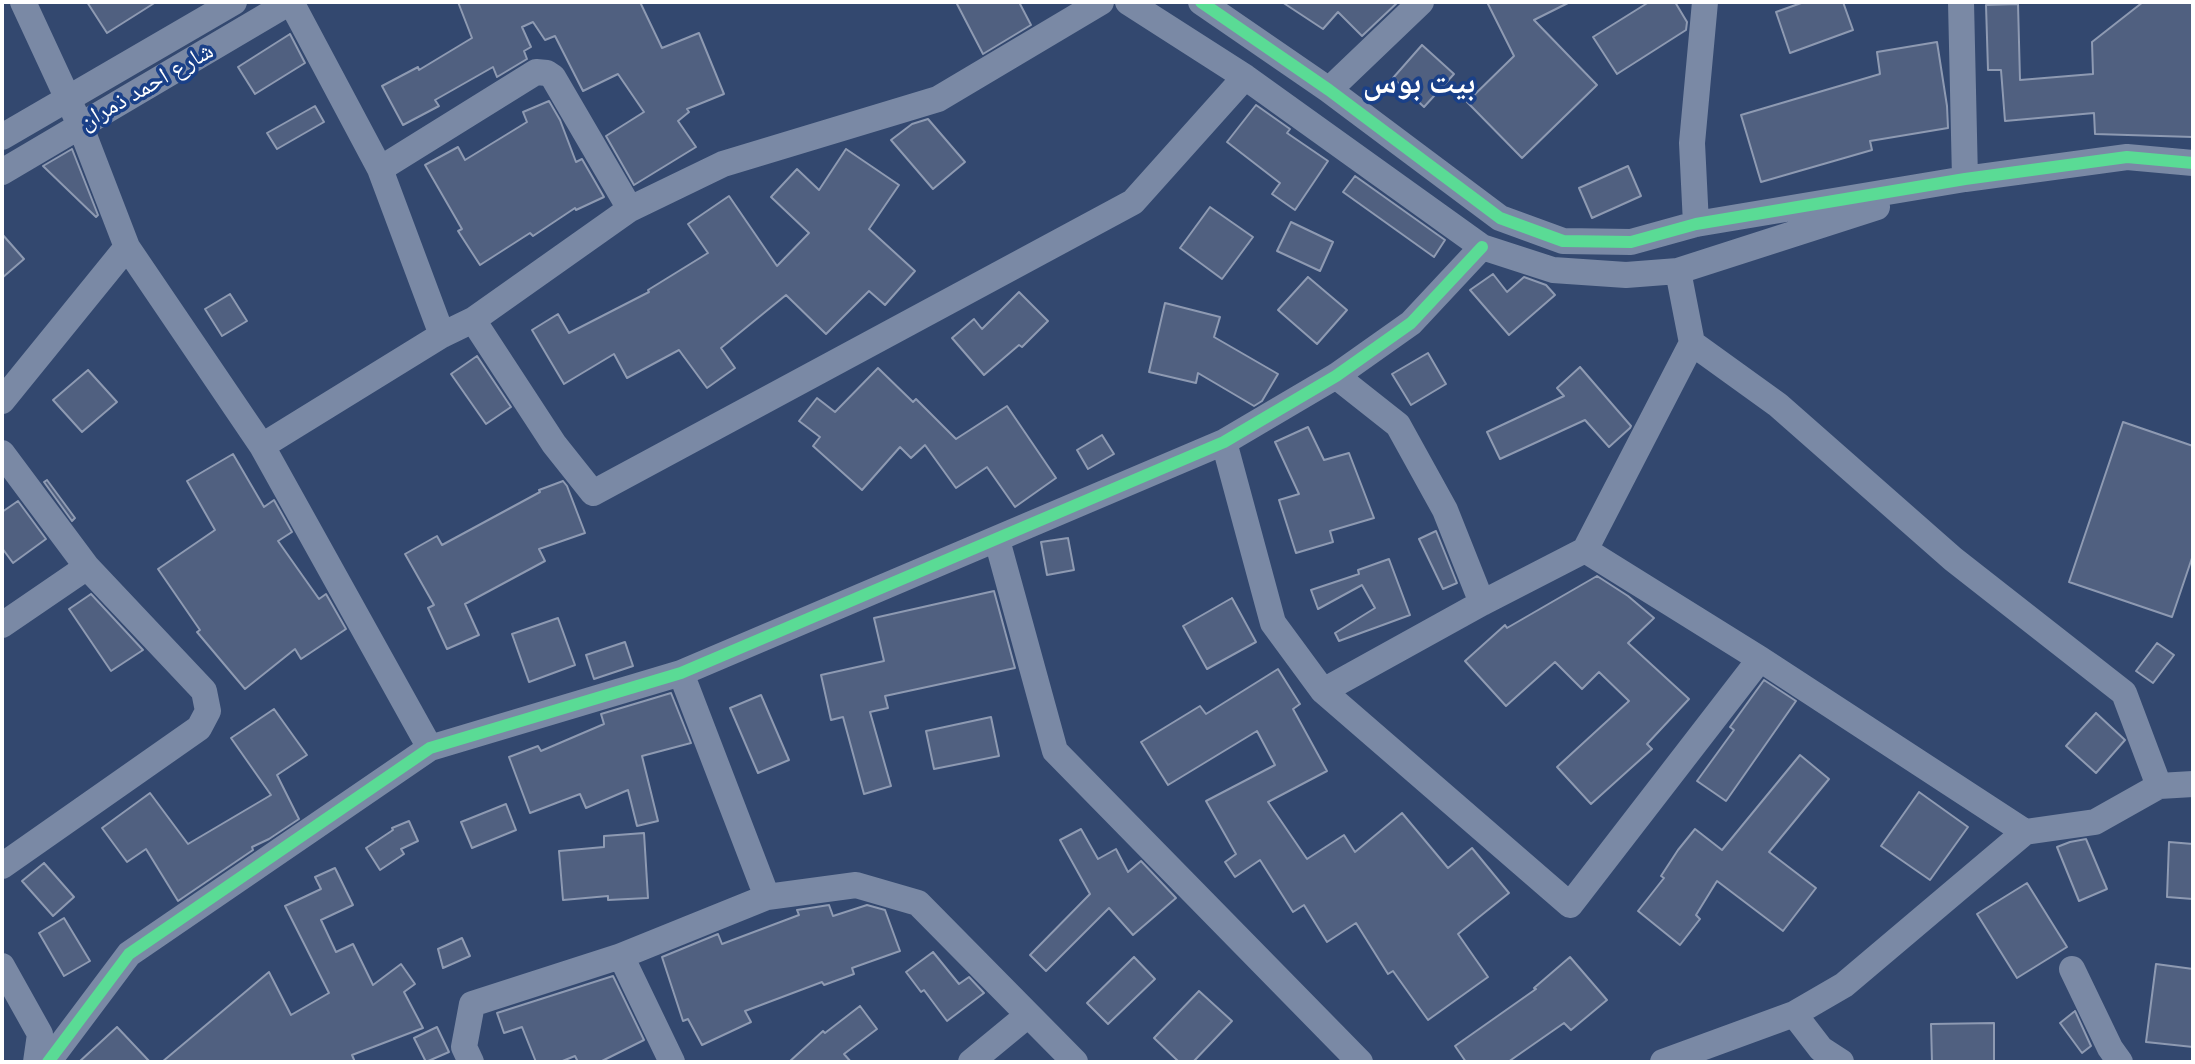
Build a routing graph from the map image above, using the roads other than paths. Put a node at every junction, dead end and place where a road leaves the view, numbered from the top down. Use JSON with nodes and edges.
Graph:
{"nodes":[{"id":1,"x":23,"y":2,"type":"edge"},
{"id":2,"x":234,"y":2,"type":"edge"},
{"id":3,"x":290,"y":2,"type":"edge"},
{"id":4,"x":1101,"y":2,"type":"edge"},
{"id":5,"x":1128,"y":2,"type":"edge"},
{"id":6,"x":1201,"y":2,"type":"edge"},
{"id":7,"x":1421,"y":2,"type":"edge"},
{"id":8,"x":1705,"y":2,"type":"edge"},
{"id":9,"x":1961,"y":2,"type":"edge"},
{"id":10,"x":1245,"y":77,"type":"junction"},
{"id":11,"x":1329,"y":90,"type":"junction"},
{"id":12,"x":67,"y":100,"type":"junction"},
{"id":13,"x":80,"y":125,"type":"junction"},
{"id":14,"x":2,"y":137,"type":"edge"},
{"id":15,"x":2193,"y":163,"type":"edge"},
{"id":16,"x":380,"y":169,"type":"junction"},
{"id":17,"x":2,"y":172,"type":"edge"},
{"id":18,"x":1965,"y":179,"type":"junction"},
{"id":19,"x":630,"y":209,"type":"junction"},
{"id":20,"x":1696,"y":224,"type":"junction"},
{"id":21,"x":127,"y":247,"type":"junction"},
{"id":22,"x":1482,"y":247,"type":"junction"},
{"id":23,"x":1678,"y":271,"type":"junction"},
{"id":24,"x":473,"y":320,"type":"junction"},
{"id":25,"x":442,"y":335,"type":"junction"},
{"id":26,"x":1692,"y":343,"type":"junction"},
{"id":27,"x":1336,"y":376,"type":"junction"},
{"id":28,"x":2,"y":401,"type":"edge"},
{"id":29,"x":1224,"y":442,"type":"junction"},
{"id":30,"x":262,"y":446,"type":"junction"},
{"id":31,"x":2,"y":453,"type":"edge"},
{"id":32,"x":997,"y":540,"type":"junction"},
{"id":33,"x":1585,"y":550,"type":"junction"},
{"id":34,"x":87,"y":567,"type":"junction"},
{"id":35,"x":1482,"y":603,"type":"junction"},
{"id":36,"x":2,"y":625,"type":"edge"},
{"id":37,"x":1760,"y":659,"type":"junction"},
{"id":38,"x":681,"y":673,"type":"junction"},
{"id":39,"x":1323,"y":691,"type":"junction"},
{"id":40,"x":430,"y":748,"type":"junction"},
{"id":41,"x":2193,"y":784,"type":"edge"},
{"id":42,"x":2159,"y":786,"type":"junction"},
{"id":43,"x":2025,"y":832,"type":"junction"},
{"id":44,"x":2,"y":866,"type":"edge"},
{"id":45,"x":767,"y":897,"type":"junction"},
{"id":46,"x":621,"y":956,"type":"junction"},
{"id":47,"x":2,"y":966,"type":"edge"},
{"id":48,"x":2072,"y":969,"type":"dead end"},
{"id":49,"x":1794,"y":1014,"type":"junction"},
{"id":50,"x":1028,"y":1015,"type":"junction"},
{"id":51,"x":36,"y":1062,"type":"edge"},
{"id":52,"x":48,"y":1062,"type":"edge"},
{"id":53,"x":471,"y":1062,"type":"edge"},
{"id":54,"x":672,"y":1062,"type":"edge"},
{"id":55,"x":971,"y":1062,"type":"edge"},
{"id":56,"x":1075,"y":1062,"type":"edge"},
{"id":57,"x":1360,"y":1062,"type":"edge"},
{"id":58,"x":1663,"y":1062,"type":"edge"},
{"id":59,"x":1841,"y":1062,"type":"edge"},
{"id":60,"x":2120,"y":1062,"type":"edge"}],
"edges":[{"from":1,"to":12,"type":"street"},
{"from":2,"to":12,"type":"street","name":"شارع احمد ذمران"},
{"from":3,"to":13,"type":"street","name":"شارع احمد ذمران"},
{"from":3,"to":16,"type":"street"},
{"from":4,"to":19,"type":"street"},
{"from":5,"to":10,"type":"street"},
{"from":6,"to":11,"type":"street"},
{"from":7,"to":11,"type":"street"},
{"from":8,"to":20,"type":"street"},
{"from":9,"to":18,"type":"street"},
{"from":10,"to":22,"type":"street"},
{"from":10,"to":24,"type":"street"},
{"from":11,"to":20,"type":"street"},
{"from":12,"to":13,"type":"street"},
{"from":12,"to":14,"type":"street","name":"شارع احمد ذمران"},
{"from":13,"to":17,"type":"street","name":"شارع احمد ذمران"},
{"from":13,"to":21,"type":"street"},
{"from":15,"to":18,"type":"street"},
{"from":16,"to":19,"type":"street"},
{"from":16,"to":25,"type":"street"},
{"from":18,"to":20,"type":"street"},
{"from":18,"to":23,"type":"street"},
{"from":19,"to":24,"type":"street"},
{"from":21,"to":28,"type":"street"},
{"from":21,"to":30,"type":"street"},
{"from":22,"to":23,"type":"street"},
{"from":22,"to":27,"type":"street"},
{"from":23,"to":26,"type":"street"},
{"from":24,"to":25,"type":"street"},
{"from":25,"to":30,"type":"street"},
{"from":26,"to":33,"type":"street"},
{"from":26,"to":42,"type":"street"},
{"from":27,"to":29,"type":"street"},
{"from":27,"to":35,"type":"street"},
{"from":29,"to":32,"type":"street"},
{"from":29,"to":39,"type":"street"},
{"from":30,"to":40,"type":"street"},
{"from":31,"to":34,"type":"street"},
{"from":32,"to":38,"type":"street"},
{"from":32,"to":57,"type":"street"},
{"from":33,"to":35,"type":"street"},
{"from":33,"to":37,"type":"street"},
{"from":34,"to":36,"type":"street"},
{"from":34,"to":44,"type":"street"},
{"from":35,"to":39,"type":"street"},
{"from":37,"to":39,"type":"street"},
{"from":37,"to":43,"type":"street"},
{"from":38,"to":40,"type":"street"},
{"from":38,"to":45,"type":"street"},
{"from":40,"to":52,"type":"street"},
{"from":41,"to":42,"type":"street"},
{"from":42,"to":43,"type":"street"},
{"from":43,"to":49,"type":"street"},
{"from":45,"to":46,"type":"street"},
{"from":45,"to":50,"type":"street"},
{"from":46,"to":53,"type":"street"},
{"from":46,"to":54,"type":"street"},
{"from":47,"to":51,"type":"street"},
{"from":48,"to":60,"type":"street"},
{"from":49,"to":58,"type":"street"},
{"from":49,"to":59,"type":"street"},
{"from":50,"to":55,"type":"street"},
{"from":50,"to":56,"type":"street"}]}
